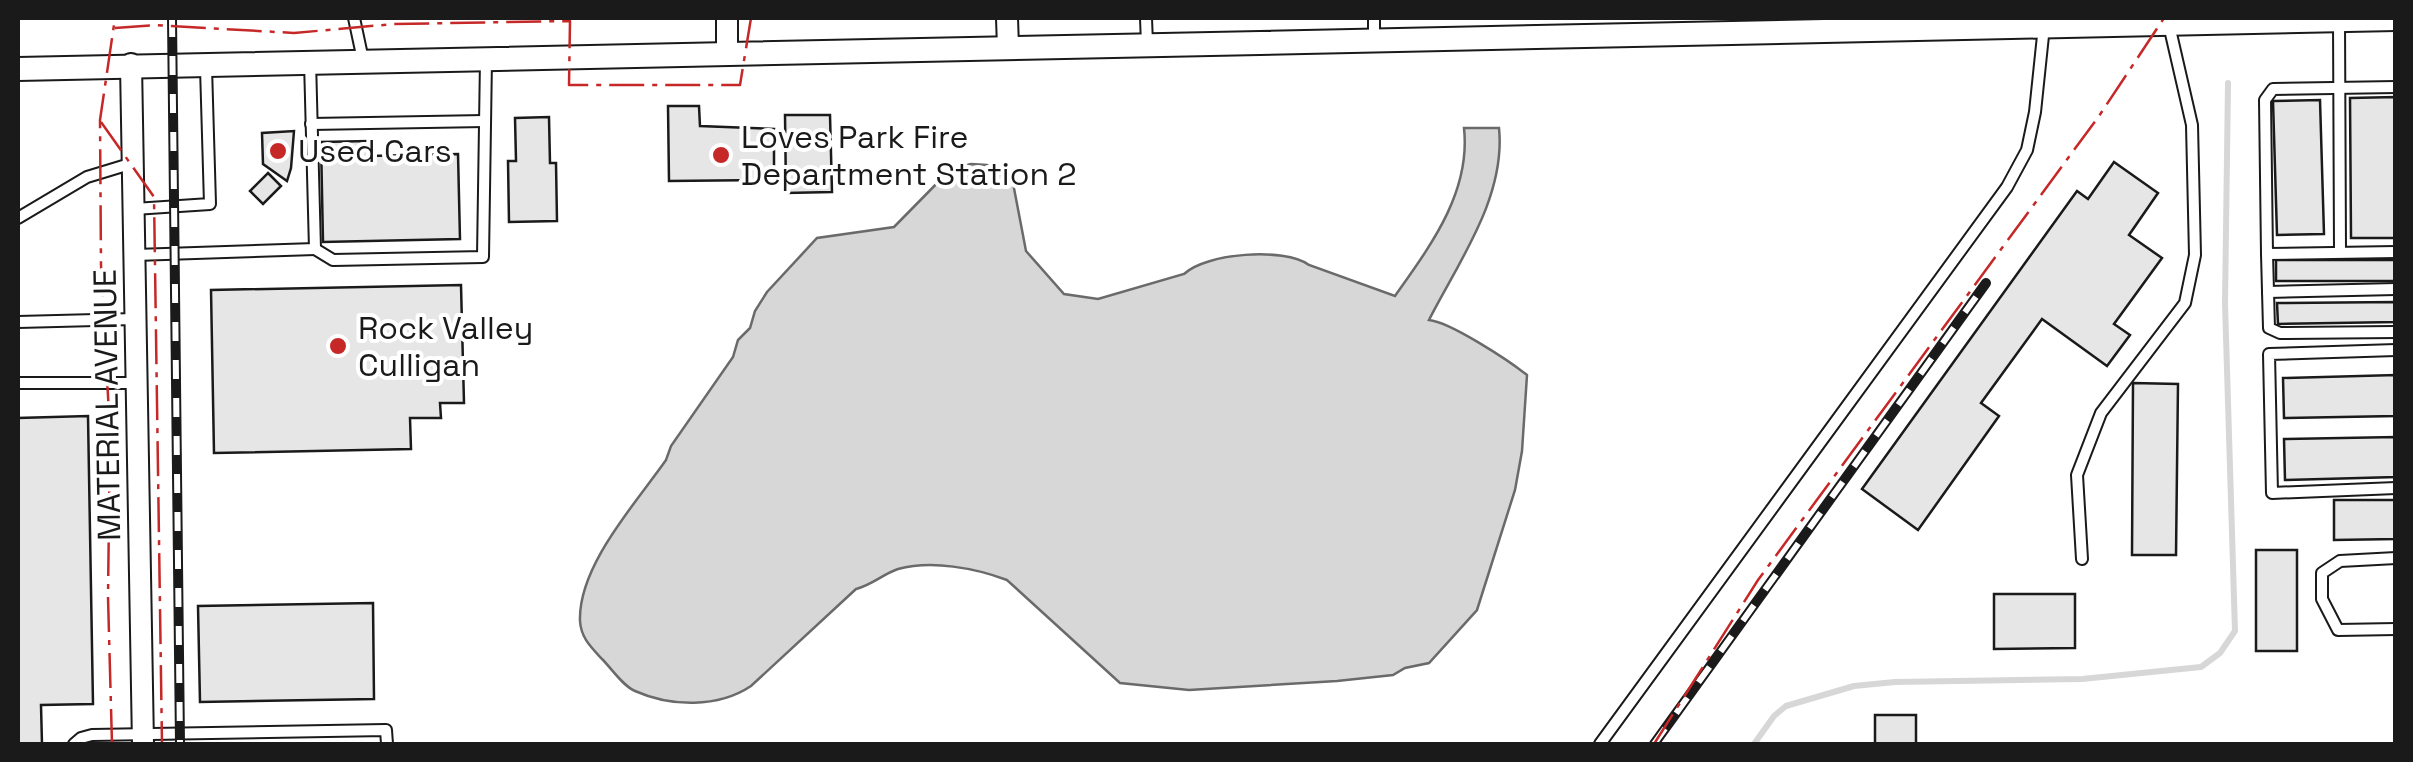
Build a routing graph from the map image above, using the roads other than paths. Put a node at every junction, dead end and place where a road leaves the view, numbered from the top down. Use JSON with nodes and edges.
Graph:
{"nodes":[{"id":1,"x":354,"y":18,"type":"edge"},
{"id":2,"x":727,"y":18,"type":"edge"},
{"id":3,"x":1008,"y":18,"type":"edge"},
{"id":4,"x":1146,"y":18,"type":"edge"},
{"id":5,"x":2396,"y":19,"type":"edge"},
{"id":6,"x":2340,"y":20,"type":"junction"},
{"id":7,"x":1781,"y":24,"type":"edge"},
{"id":8,"x":2169,"y":24,"type":"junction"},
{"id":9,"x":1587,"y":26,"type":"edge"},
{"id":10,"x":2044,"y":26,"type":"junction"},
{"id":11,"x":1374,"y":28,"type":"edge"},
{"id":12,"x":1147,"y":44,"type":"junction"},
{"id":13,"x":1008,"y":47,"type":"junction"},
{"id":14,"x":726,"y":52,"type":"junction"},
{"id":15,"x":486,"y":57,"type":"junction"},
{"id":16,"x":363,"y":60,"type":"junction"},
{"id":17,"x":310,"y":61,"type":"junction"},
{"id":18,"x":206,"y":62,"type":"junction"},
{"id":19,"x":131,"y":64,"type":"junction"},
{"id":20,"x":18,"y":69,"type":"edge"},
{"id":21,"x":2396,"y":87,"type":"edge"},
{"id":22,"x":2339,"y":88,"type":"junction"},
{"id":23,"x":485,"y":121,"type":"junction"},
{"id":24,"x":312,"y":124,"type":"junction"},
{"id":25,"x":133,"y":163,"type":"junction"},
{"id":26,"x":134,"y":209,"type":"junction"},
{"id":27,"x":18,"y":218,"type":"edge"},
{"id":28,"x":315,"y":248,"type":"junction"},
{"id":29,"x":2340,"y":251,"type":"junction"},
{"id":30,"x":2396,"y":252,"type":"edge"},
{"id":31,"x":2267,"y":254,"type":"junction"},
{"id":32,"x":134,"y":255,"type":"junction"},
{"id":33,"x":2396,"y":289,"type":"edge"},
{"id":34,"x":2268,"y":292,"type":"junction"},
{"id":35,"x":136,"y":319,"type":"junction"},
{"id":36,"x":18,"y":322,"type":"edge"},
{"id":37,"x":2396,"y":332,"type":"edge"},
{"id":38,"x":2396,"y":350,"type":"edge"},
{"id":39,"x":136,"y":383,"type":"junction"},
{"id":40,"x":18,"y":384,"type":"edge"},
{"id":41,"x":2396,"y":488,"type":"edge"},
{"id":42,"x":2396,"y":558,"type":"edge"},
{"id":43,"x":2082,"y":559,"type":"dead end"},
{"id":44,"x":2396,"y":629,"type":"edge"},
{"id":45,"x":143,"y":740,"type":"edge"},
{"id":46,"x":74,"y":744,"type":"edge"},
{"id":47,"x":387,"y":744,"type":"edge"},
{"id":48,"x":1600,"y":744,"type":"edge"}],
"edges":[{"from":1,"to":16,"type":"lane"},
{"from":2,"to":14,"type":"street"},
{"from":3,"to":13,"type":"street"},
{"from":4,"to":12,"type":"lane"},
{"from":5,"to":6,"type":"street"},
{"from":6,"to":8,"type":"street"},
{"from":6,"to":22,"type":"lane"},
{"from":7,"to":9,"type":"street"},
{"from":7,"to":10,"type":"street"},
{"from":8,"to":10,"type":"street"},
{"from":8,"to":43,"type":"lane"},
{"from":9,"to":11,"type":"street"},
{"from":10,"to":48,"type":"lane"},
{"from":11,"to":12,"type":"street"},
{"from":12,"to":13,"type":"street"},
{"from":13,"to":14,"type":"street"},
{"from":14,"to":15,"type":"street"},
{"from":15,"to":16,"type":"street"},
{"from":15,"to":23,"type":"lane"},
{"from":16,"to":17,"type":"street"},
{"from":17,"to":18,"type":"street"},
{"from":17,"to":24,"type":"lane"},
{"from":18,"to":19,"type":"street"},
{"from":18,"to":26,"type":"lane"},
{"from":19,"to":20,"type":"street"},
{"from":19,"to":25,"type":"street","name":"MATERIAL AVENUE"},
{"from":21,"to":22,"type":"lane"},
{"from":22,"to":29,"type":"lane"},
{"from":22,"to":31,"type":"lane"},
{"from":23,"to":24,"type":"lane"},
{"from":23,"to":28,"type":"lane"},
{"from":24,"to":28,"type":"lane"},
{"from":25,"to":26,"type":"street","name":"MATERIAL AVENUE"},
{"from":25,"to":27,"type":"lane"},
{"from":26,"to":32,"type":"street","name":"MATERIAL AVENUE"},
{"from":28,"to":32,"type":"lane"},
{"from":29,"to":30,"type":"lane"},
{"from":29,"to":31,"type":"lane"},
{"from":31,"to":34,"type":"lane"},
{"from":32,"to":35,"type":"street","name":"MATERIAL AVENUE"},
{"from":33,"to":34,"type":"lane"},
{"from":34,"to":37,"type":"lane"},
{"from":35,"to":36,"type":"lane"},
{"from":35,"to":39,"type":"street","name":"MATERIAL AVENUE"},
{"from":38,"to":41,"type":"lane"},
{"from":39,"to":40,"type":"lane"},
{"from":39,"to":45,"type":"street","name":"MATERIAL AVENUE"},
{"from":42,"to":44,"type":"lane"},
{"from":45,"to":46,"type":"lane"},
{"from":45,"to":47,"type":"lane"}]}
